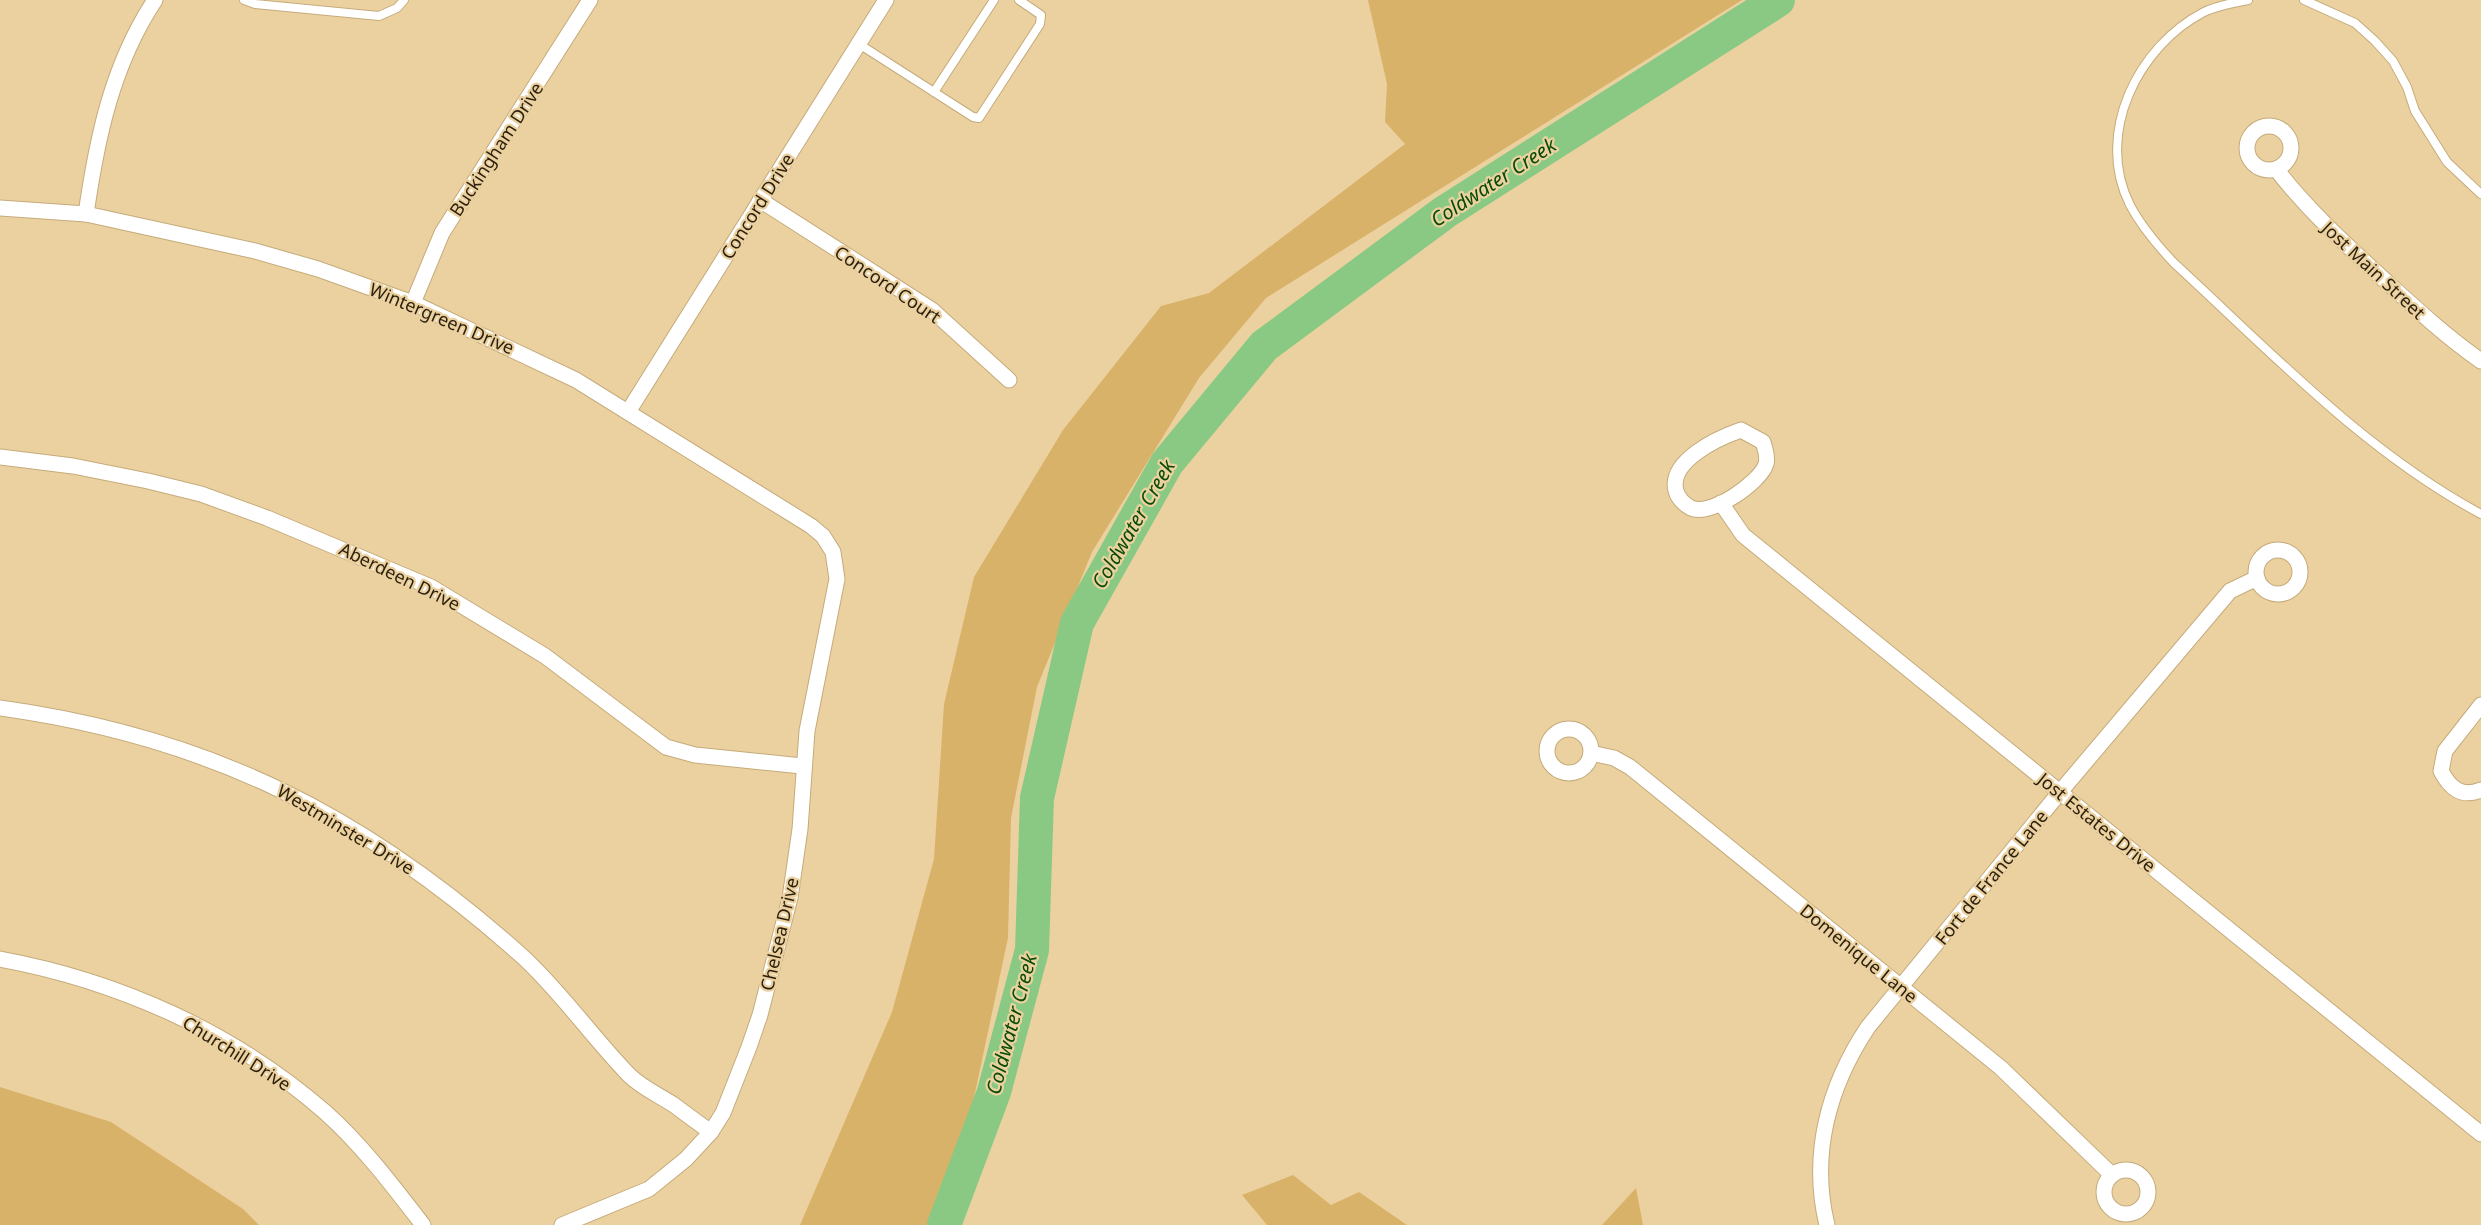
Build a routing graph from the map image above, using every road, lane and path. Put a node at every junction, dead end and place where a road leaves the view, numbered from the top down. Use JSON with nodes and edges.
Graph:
{"nodes":[{"id":1,"x":155,"y":0,"type":"edge"},
{"id":2,"x":244,"y":0,"type":"edge"},
{"id":3,"x":404,"y":0,"type":"edge"},
{"id":4,"x":590,"y":0,"type":"edge"},
{"id":5,"x":886,"y":0,"type":"edge"},
{"id":6,"x":994,"y":0,"type":"edge"},
{"id":7,"x":1019,"y":0,"type":"edge"},
{"id":8,"x":2248,"y":0,"type":"edge"},
{"id":9,"x":2304,"y":0,"type":"edge"},
{"id":10,"x":859,"y":44,"type":"junction"},
{"id":11,"x":934,"y":92,"type":"junction"},
{"id":12,"x":2276,"y":169,"type":"dead end"},
{"id":13,"x":2481,"y":194,"type":"edge"},
{"id":14,"x":760,"y":200,"type":"junction"},
{"id":15,"x":0,"y":208,"type":"edge"},
{"id":16,"x":87,"y":214,"type":"junction"},
{"id":17,"x":412,"y":303,"type":"junction"},
{"id":18,"x":2481,"y":361,"type":"edge"},
{"id":19,"x":1009,"y":380,"type":"dead end"},
{"id":20,"x":628,"y":412,"type":"junction"},
{"id":21,"x":0,"y":457,"type":"edge"},
{"id":22,"x":1721,"y":503,"type":"junction"},
{"id":23,"x":2481,"y":513,"type":"edge"},
{"id":24,"x":833,"y":552,"type":"joint"},
{"id":25,"x":2257,"y":578,"type":"dead end"},
{"id":26,"x":2481,"y":705,"type":"edge"},
{"id":27,"x":0,"y":708,"type":"edge"},
{"id":28,"x":1591,"y":753,"type":"dead end"},
{"id":29,"x":802,"y":766,"type":"junction"},
{"id":30,"x":2481,"y":790,"type":"edge"},
{"id":31,"x":2060,"y":792,"type":"junction"},
{"id":32,"x":0,"y":959,"type":"edge"},
{"id":33,"x":1902,"y":987,"type":"junction"},
{"id":34,"x":711,"y":1132,"type":"junction"},
{"id":35,"x":2481,"y":1134,"type":"edge"},
{"id":36,"x":2112,"y":1175,"type":"dead end"},
{"id":37,"x":423,"y":1225,"type":"edge"},
{"id":38,"x":562,"y":1225,"type":"edge"},
{"id":39,"x":1827,"y":1225,"type":"edge"}],
"edges":[{"from":1,"to":16,"type":"street"},
{"from":2,"to":3,"type":"lane"},
{"from":4,"to":17,"type":"street","name":"Buckingham Drive"},
{"from":5,"to":10,"type":"street","name":"Concord Drive"},
{"from":6,"to":11,"type":"lane"},
{"from":7,"to":11,"type":"lane"},
{"from":8,"to":23,"type":"lane"},
{"from":9,"to":13,"type":"lane"},
{"from":10,"to":11,"type":"lane"},
{"from":10,"to":14,"type":"street","name":"Concord Drive"},
{"from":12,"to":18,"type":"street","name":"Jost Main Street"},
{"from":14,"to":19,"type":"street","name":"Concord Court"},
{"from":14,"to":20,"type":"street","name":"Concord Drive"},
{"from":15,"to":16,"type":"street","name":"Wintergreen Drive"},
{"from":16,"to":17,"type":"street","name":"Wintergreen Drive"},
{"from":17,"to":20,"type":"street","name":"Wintergreen Drive"},
{"from":20,"to":24,"type":"street","name":"Wintergreen Drive"},
{"from":21,"to":29,"type":"street","name":"Aberdeen Drive"},
{"from":22,"to":22,"type":"street"},
{"from":22,"to":31,"type":"street","name":"Jost Estates Drive"},
{"from":24,"to":29,"type":"street","name":"Chelsea Drive"},
{"from":25,"to":31,"type":"street","name":"Fort de France Lane"},
{"from":26,"to":30,"type":"street"},
{"from":27,"to":34,"type":"street","name":"Westminster Drive"},
{"from":28,"to":33,"type":"street","name":"Domenique Lane"},
{"from":29,"to":34,"type":"street","name":"Chelsea Drive"},
{"from":31,"to":33,"type":"street","name":"Fort de France Lane"},
{"from":31,"to":35,"type":"street","name":"Jost Estates Drive"},
{"from":32,"to":37,"type":"street","name":"Churchill Drive"},
{"from":33,"to":36,"type":"street","name":"Domenique Lane"},
{"from":33,"to":39,"type":"street","name":"Fort de France Lane"},
{"from":34,"to":38,"type":"street","name":"Chelsea Drive"}]}
